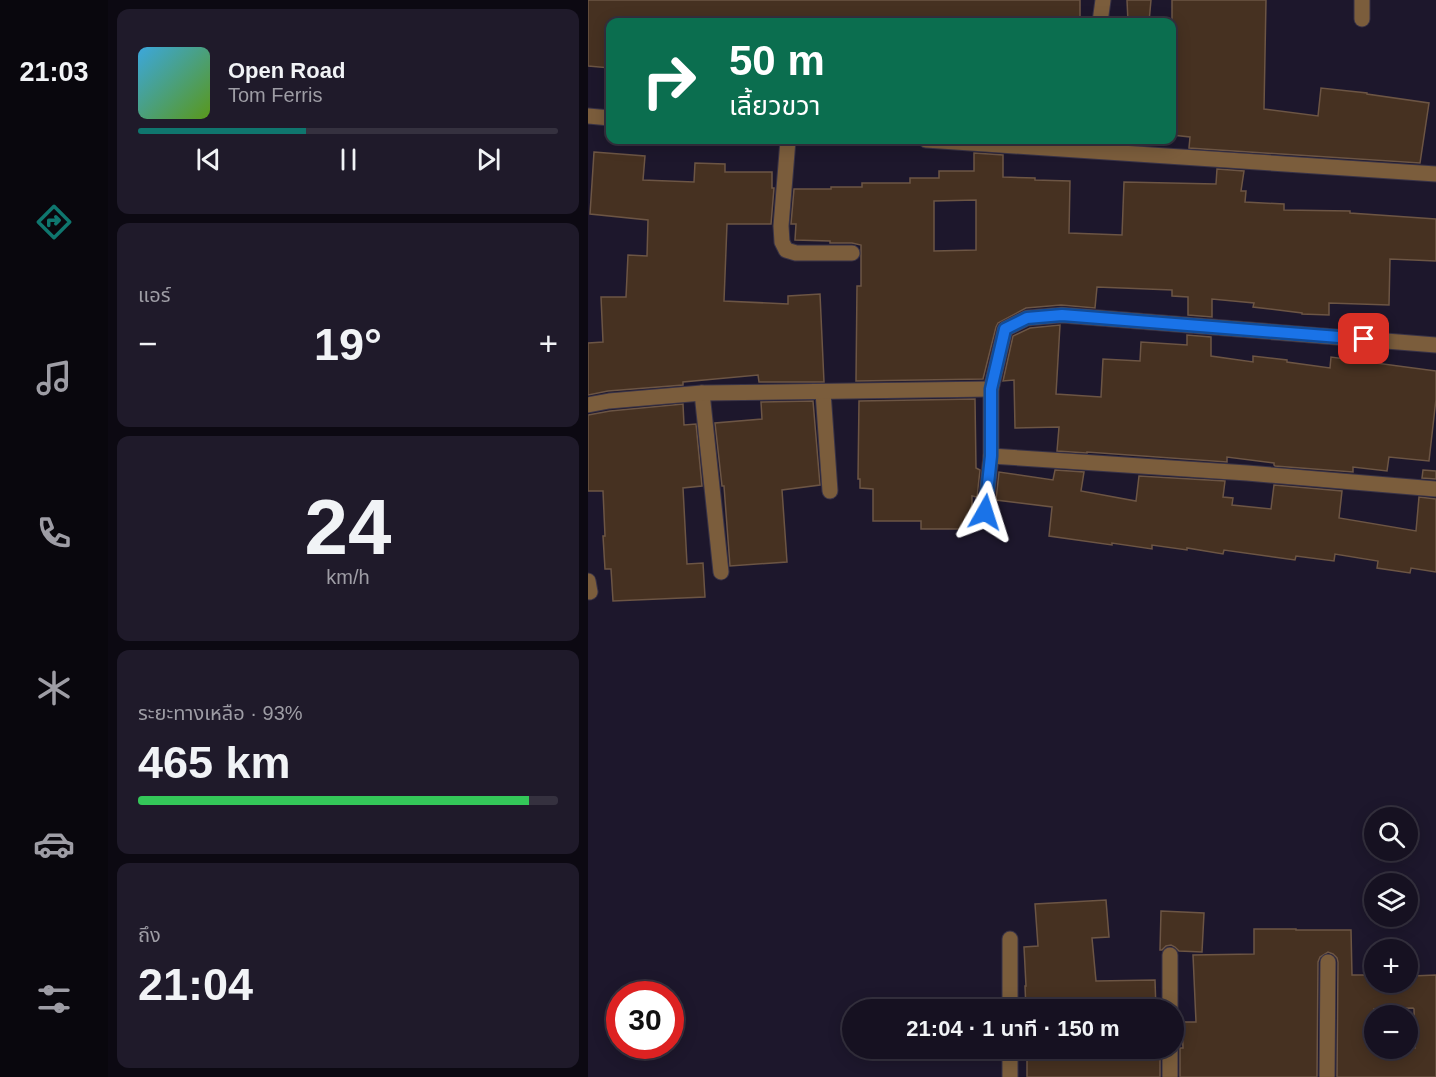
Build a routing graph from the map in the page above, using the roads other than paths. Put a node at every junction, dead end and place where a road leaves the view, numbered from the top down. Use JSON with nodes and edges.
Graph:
{"nodes":[{"id":1,"x":1102,"y":0,"type":"edge"},
{"id":2,"x":1362,"y":0,"type":"edge"},
{"id":3,"x":1100,"y":18,"type":"edge"},
{"id":4,"x":1362,"y":19,"type":"dead end"},
{"id":5,"x":588,"y":116,"type":"edge"},
{"id":6,"x":606,"y":118,"type":"edge"},
{"id":7,"x":788,"y":144,"type":"edge"},
{"id":8,"x":986,"y":144,"type":"edge"},
{"id":9,"x":1436,"y":174,"type":"edge"},
{"id":10,"x":852,"y":253,"type":"dead end"},
{"id":11,"x":1436,"y":345,"type":"edge"},
{"id":12,"x":991,"y":389,"type":"junction"},
{"id":13,"x":823,"y":392,"type":"junction"},
{"id":14,"x":702,"y":393,"type":"junction"},
{"id":15,"x":588,"y":405,"type":"edge"},
{"id":16,"x":991,"y":456,"type":"junction"},
{"id":17,"x":1436,"y":489,"type":"edge"},
{"id":18,"x":830,"y":491,"type":"dead end"},
{"id":19,"x":985,"y":512,"type":"dead end"},
{"id":20,"x":721,"y":572,"type":"dead end"},
{"id":21,"x":1010,"y":939,"type":"dead end"},
{"id":22,"x":1170,"y":955,"type":"dead end"},
{"id":23,"x":1328,"y":962,"type":"dead end"},
{"id":24,"x":1010,"y":999,"type":"edge"},
{"id":25,"x":1170,"y":999,"type":"edge"},
{"id":26,"x":1010,"y":1059,"type":"edge"},
{"id":27,"x":1170,"y":1059,"type":"edge"},
{"id":28,"x":1010,"y":1077,"type":"edge"},
{"id":29,"x":1170,"y":1077,"type":"edge"},
{"id":30,"x":1328,"y":1077,"type":"edge"}],
"edges":[{"from":1,"to":3,"type":"street"},
{"from":2,"to":4,"type":"street"},
{"from":5,"to":6,"type":"street"},
{"from":7,"to":10,"type":"street"},
{"from":8,"to":9,"type":"street"},
{"from":11,"to":12,"type":"street"},
{"from":12,"to":13,"type":"street"},
{"from":12,"to":16,"type":"street"},
{"from":13,"to":14,"type":"street"},
{"from":13,"to":18,"type":"street"},
{"from":14,"to":15,"type":"street"},
{"from":14,"to":20,"type":"street"},
{"from":16,"to":17,"type":"street"},
{"from":16,"to":19,"type":"street"},
{"from":21,"to":24,"type":"street"},
{"from":22,"to":25,"type":"street"},
{"from":23,"to":30,"type":"street"},
{"from":26,"to":28,"type":"street"},
{"from":27,"to":29,"type":"street"}]}
